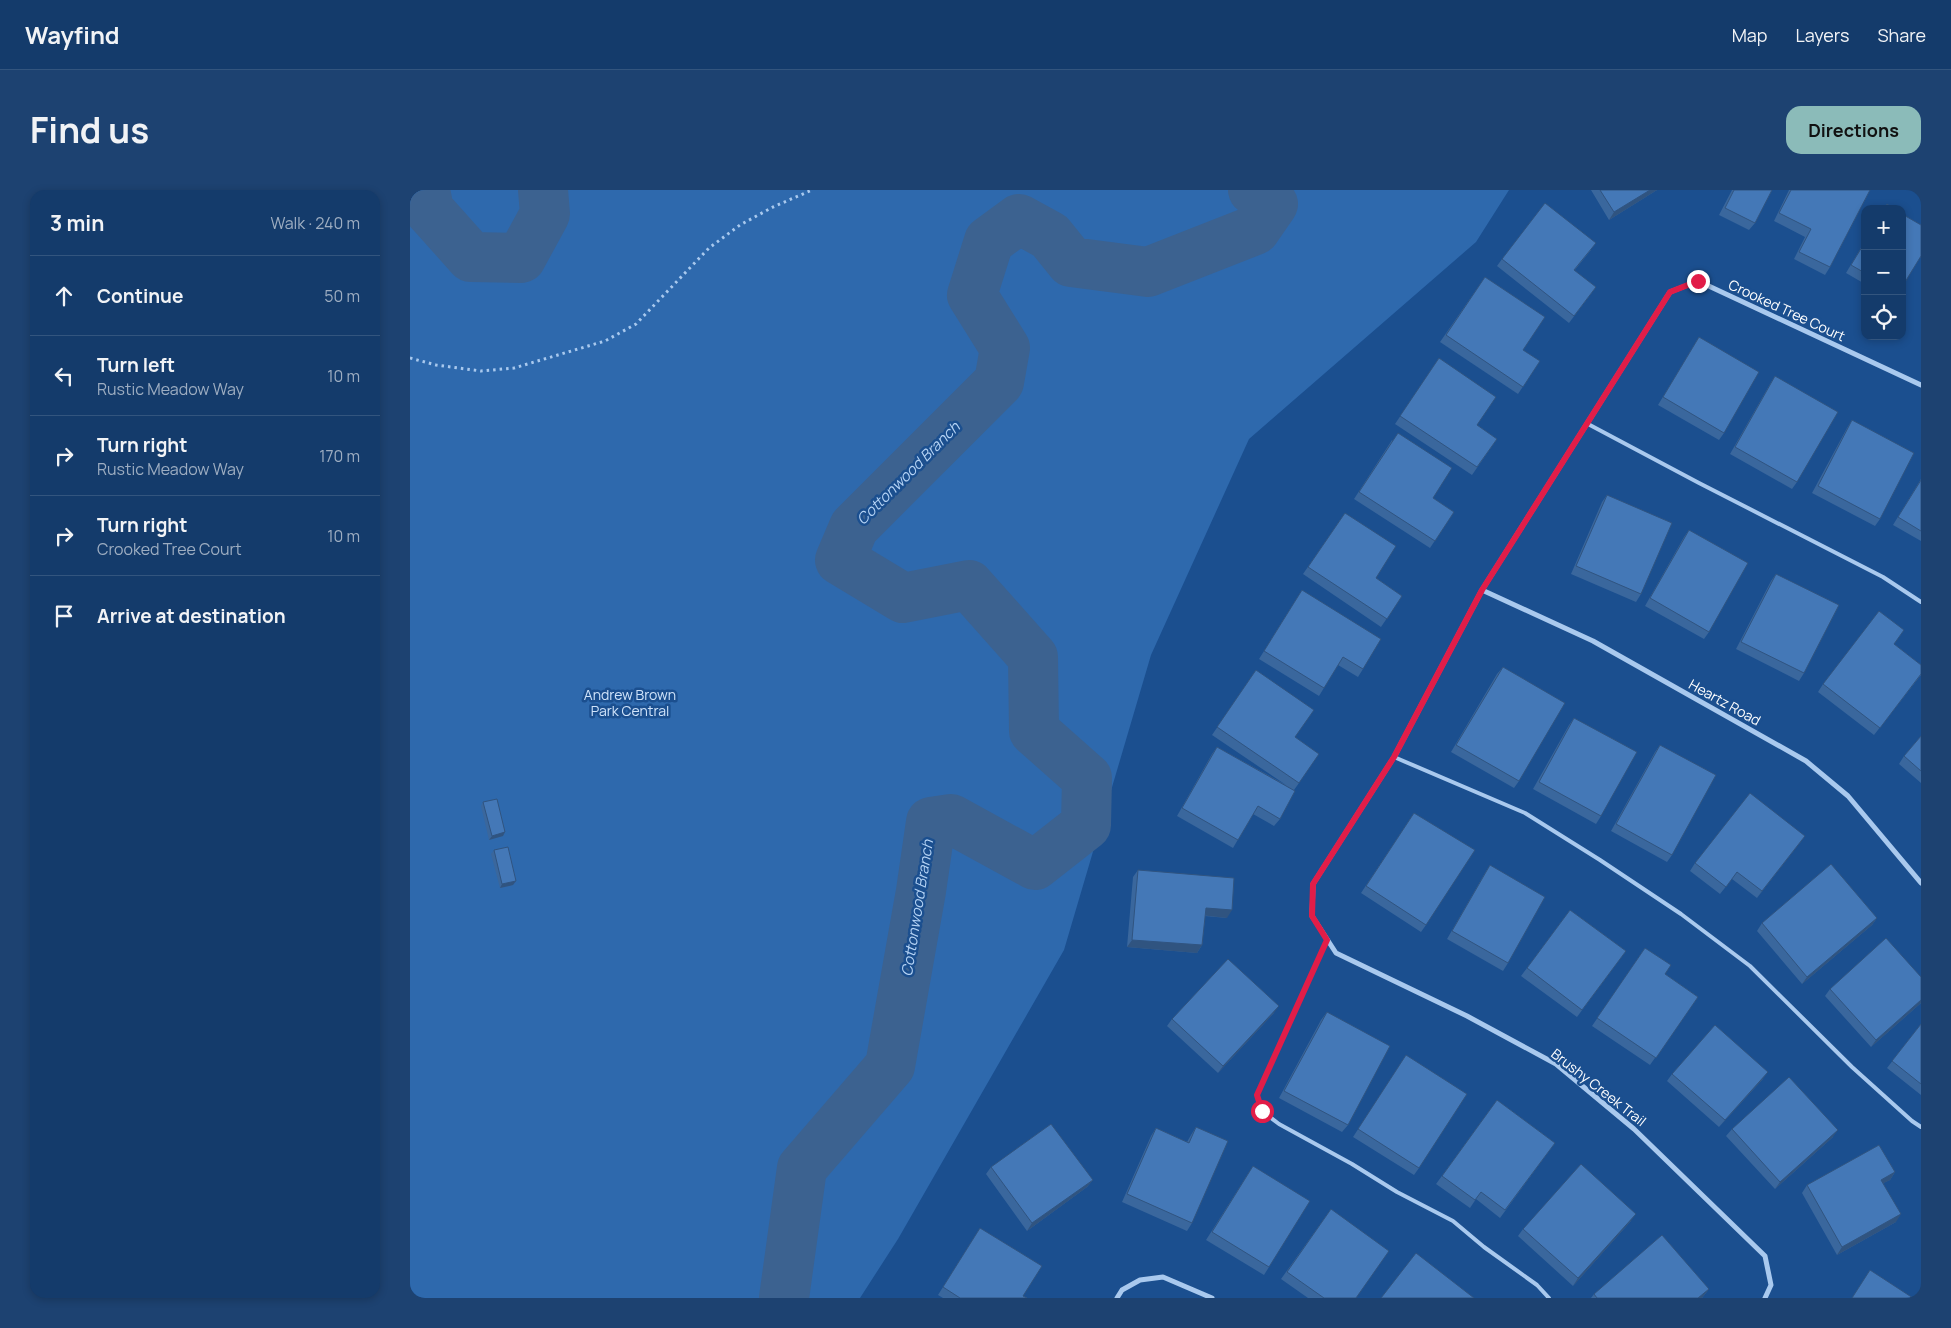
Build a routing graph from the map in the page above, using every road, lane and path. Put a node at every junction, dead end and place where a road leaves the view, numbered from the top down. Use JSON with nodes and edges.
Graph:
{"nodes":[{"id":1,"x":812,"y":190,"type":"edge"},
{"id":2,"x":1670,"y":292,"type":"joint"},
{"id":3,"x":410,"y":358,"type":"edge"},
{"id":4,"x":1921,"y":385,"type":"edge"},
{"id":5,"x":1588,"y":424,"type":"junction"},
{"id":6,"x":1482,"y":590,"type":"junction"},
{"id":7,"x":1921,"y":602,"type":"edge"},
{"id":8,"x":1394,"y":757,"type":"junction"},
{"id":9,"x":1921,"y":884,"type":"edge"},
{"id":10,"x":1327,"y":940,"type":"junction"},
{"id":11,"x":1921,"y":1127,"type":"edge"},
{"id":12,"x":1117,"y":1298,"type":"edge"},
{"id":13,"x":1212,"y":1298,"type":"edge"},
{"id":14,"x":1549,"y":1298,"type":"edge"},
{"id":15,"x":1765,"y":1298,"type":"edge"}],
"edges":[{"from":1,"to":3,"type":"path"},
{"from":2,"to":4,"type":"street","name":"Crooked Tree Court"},
{"from":2,"to":5,"type":"street","name":"Brushy Creek Trail"},
{"from":5,"to":6,"type":"street","name":"Brushy Creek Trail"},
{"from":5,"to":7,"type":"lane"},
{"from":6,"to":8,"type":"street","name":"Brushy Creek Trail"},
{"from":6,"to":9,"type":"street","name":"Heartz Road"},
{"from":8,"to":10,"type":"street","name":"Brushy Creek Trail"},
{"from":8,"to":11,"type":"lane"},
{"from":10,"to":14,"type":"lane"},
{"from":10,"to":15,"type":"street","name":"Brushy Creek Trail"},
{"from":12,"to":13,"type":"street"}]}
